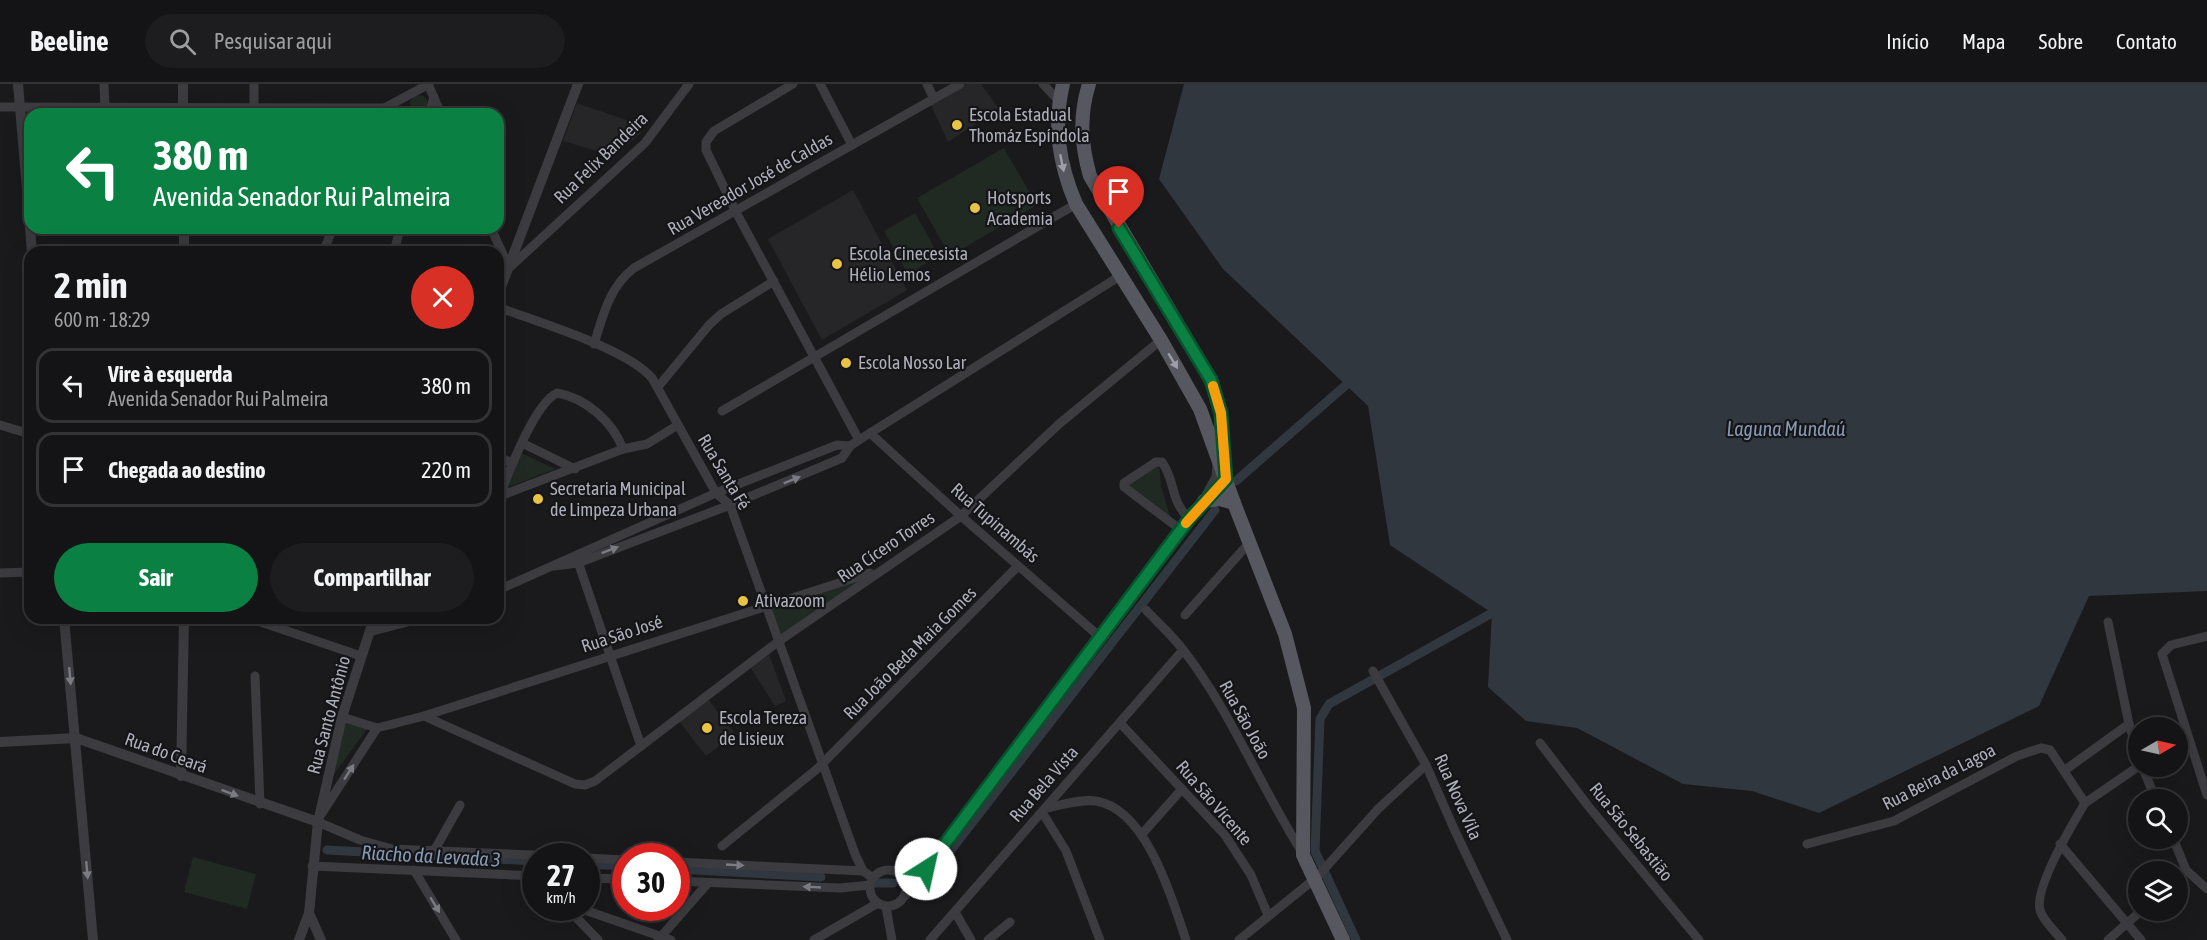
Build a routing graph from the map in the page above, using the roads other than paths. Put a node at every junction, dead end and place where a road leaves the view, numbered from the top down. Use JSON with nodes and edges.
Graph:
{"nodes":[{"id":1,"x":18,"y":84,"type":"edge"},
{"id":2,"x":104,"y":84,"type":"edge"},
{"id":3,"x":183,"y":84,"type":"edge"},
{"id":4,"x":254,"y":84,"type":"edge"},
{"id":5,"x":428,"y":84,"type":"edge"},
{"id":6,"x":578,"y":84,"type":"edge"},
{"id":7,"x":689,"y":84,"type":"edge"},
{"id":8,"x":793,"y":84,"type":"edge"},
{"id":9,"x":820,"y":84,"type":"edge"},
{"id":10,"x":927,"y":84,"type":"edge"},
{"id":11,"x":960,"y":84,"type":"edge"},
{"id":12,"x":1043,"y":84,"type":"edge"},
{"id":13,"x":1063,"y":84,"type":"edge"},
{"id":14,"x":1089,"y":84,"type":"edge"},
{"id":15,"x":434,"y":97,"type":"junction"},
{"id":16,"x":934,"y":99,"type":"junction"},
{"id":17,"x":1059,"y":100,"type":"junction"},
{"id":18,"x":20,"y":106,"type":"junction"},
{"id":19,"x":0,"y":107,"type":"edge"},
{"id":20,"x":255,"y":107,"type":"junction"},
{"id":21,"x":105,"y":108,"type":"joint"},
{"id":22,"x":183,"y":108,"type":"edge"},
{"id":23,"x":237,"y":108,"type":"edge"},
{"id":24,"x":270,"y":108,"type":"edge"},
{"id":25,"x":384,"y":108,"type":"edge"},
{"id":26,"x":431,"y":108,"type":"edge"},
{"id":27,"x":439,"y":108,"type":"edge"},
{"id":28,"x":852,"y":145,"type":"junction"},
{"id":29,"x":24,"y":153,"type":"edge"},
{"id":30,"x":1076,"y":204,"type":"junction"},
{"id":31,"x":736,"y":212,"type":"junction"},
{"id":32,"x":1119,"y":228,"type":"junction"},
{"id":33,"x":1098,"y":240,"type":"junction"},
{"id":34,"x":519,"y":242,"type":"junction"},
{"id":35,"x":1131,"y":247,"type":"junction"},
{"id":36,"x":529,"y":250,"type":"junction"},
{"id":37,"x":504,"y":257,"type":"edge"},
{"id":38,"x":1110,"y":260,"type":"junction"},
{"id":39,"x":509,"y":268,"type":"junction"},
{"id":40,"x":1120,"y":276,"type":"junction"},
{"id":41,"x":504,"y":280,"type":"edge"},
{"id":42,"x":774,"y":281,"type":"junction"},
{"id":43,"x":504,"y":309,"type":"edge"},
{"id":44,"x":1161,"y":340,"type":"junction"},
{"id":45,"x":594,"y":344,"type":"junction"},
{"id":46,"x":814,"y":356,"type":"junction"},
{"id":47,"x":658,"y":387,"type":"junction"},
{"id":48,"x":722,"y":411,"type":"dead end"},
{"id":49,"x":0,"y":425,"type":"edge"},
{"id":50,"x":678,"y":425,"type":"junction"},
{"id":51,"x":24,"y":432,"type":"edge"},
{"id":52,"x":870,"y":433,"type":"junction"},
{"id":53,"x":859,"y":440,"type":"junction"},
{"id":54,"x":522,"y":443,"type":"junction"},
{"id":55,"x":850,"y":446,"type":"junction"},
{"id":56,"x":623,"y":449,"type":"junction"},
{"id":57,"x":1218,"y":456,"type":"junction"},
{"id":58,"x":504,"y":459,"type":"edge"},
{"id":59,"x":513,"y":463,"type":"junction"},
{"id":60,"x":575,"y":469,"type":"junction"},
{"id":61,"x":1225,"y":475,"type":"junction"},
{"id":62,"x":504,"y":486,"type":"edge"},
{"id":63,"x":716,"y":493,"type":"junction"},
{"id":64,"x":504,"y":496,"type":"edge"},
{"id":65,"x":1234,"y":503,"type":"junction"},
{"id":66,"x":1201,"y":504,"type":"junction"},
{"id":67,"x":730,"y":505,"type":"junction"},
{"id":68,"x":961,"y":516,"type":"junction"},
{"id":69,"x":1189,"y":519,"type":"junction"},
{"id":70,"x":1181,"y":530,"type":"junction"},
{"id":71,"x":1250,"y":543,"type":"junction"},
{"id":72,"x":576,"y":558,"type":"junction"},
{"id":73,"x":1018,"y":566,"type":"junction"},
{"id":74,"x":878,"y":571,"type":"junction"},
{"id":75,"x":24,"y":572,"type":"edge"},
{"id":76,"x":0,"y":573,"type":"edge"},
{"id":77,"x":504,"y":587,"type":"edge"},
{"id":78,"x":767,"y":605,"type":"junction"},
{"id":79,"x":1146,"y":610,"type":"dead end"},
{"id":80,"x":1185,"y":615,"type":"dead end"},
{"id":81,"x":2108,"y":622,"type":"dead end"},
{"id":82,"x":65,"y":624,"type":"edge"},
{"id":83,"x":184,"y":624,"type":"edge"},
{"id":84,"x":267,"y":624,"type":"edge"},
{"id":85,"x":372,"y":624,"type":"edge"},
{"id":86,"x":400,"y":624,"type":"edge"},
{"id":87,"x":369,"y":632,"type":"junction"},
{"id":88,"x":2207,"y":636,"type":"edge"},
{"id":89,"x":1100,"y":637,"type":"junction"},
{"id":90,"x":779,"y":641,"type":"junction"},
{"id":91,"x":1183,"y":650,"type":"junction"},
{"id":92,"x":361,"y":656,"type":"junction"},
{"id":93,"x":608,"y":656,"type":"junction"},
{"id":94,"x":1375,"y":675,"type":"dead end"},
{"id":95,"x":255,"y":676,"type":"dead end"},
{"id":96,"x":424,"y":716,"type":"junction"},
{"id":97,"x":342,"y":717,"type":"junction"},
{"id":98,"x":2128,"y":719,"type":"edge"},
{"id":99,"x":1120,"y":723,"type":"junction"},
{"id":100,"x":2128,"y":725,"type":"edge"},
{"id":101,"x":377,"y":728,"type":"junction"},
{"id":102,"x":76,"y":738,"type":"junction"},
{"id":103,"x":0,"y":742,"type":"edge"},
{"id":104,"x":1540,"y":742,"type":"dead end"},
{"id":105,"x":641,"y":746,"type":"junction"},
{"id":106,"x":824,"y":762,"type":"junction"},
{"id":107,"x":1426,"y":765,"type":"junction"},
{"id":108,"x":2065,"y":770,"type":"junction"},
{"id":109,"x":2128,"y":775,"type":"edge"},
{"id":110,"x":181,"y":776,"type":"junction"},
{"id":111,"x":1182,"y":789,"type":"junction"},
{"id":112,"x":2207,"y":794,"type":"edge"},
{"id":113,"x":2085,"y":803,"type":"junction"},
{"id":114,"x":260,"y":804,"type":"junction"},
{"id":115,"x":460,"y":805,"type":"dead end"},
{"id":116,"x":1044,"y":810,"type":"junction"},
{"id":117,"x":319,"y":819,"type":"junction"},
{"id":118,"x":1142,"y":834,"type":"junction"},
{"id":119,"x":1807,"y":844,"type":"dead end"},
{"id":120,"x":2060,"y":844,"type":"junction"},
{"id":121,"x":722,"y":846,"type":"dead end"},
{"id":122,"x":434,"y":851,"type":"junction"},
{"id":123,"x":936,"y":854,"type":"junction"},
{"id":124,"x":522,"y":855,"type":"edge"},
{"id":125,"x":1303,"y":855,"type":"junction"},
{"id":126,"x":690,"y":863,"type":"edge"},
{"id":127,"x":312,"y":866,"type":"junction"},
{"id":128,"x":414,"y":870,"type":"junction"},
{"id":129,"x":893,"y":870,"type":"junction"},
{"id":130,"x":863,"y":871,"type":"junction"},
{"id":131,"x":2188,"y":872,"type":"edge"},
{"id":132,"x":522,"y":876,"type":"edge"},
{"id":133,"x":1316,"y":878,"type":"junction"},
{"id":134,"x":690,"y":882,"type":"edge"},
{"id":135,"x":871,"y":882,"type":"junction"},
{"id":136,"x":708,"y":883,"type":"junction"},
{"id":137,"x":2207,"y":889,"type":"edge"},
{"id":138,"x":905,"y":896,"type":"junction"},
{"id":139,"x":882,"y":905,"type":"junction"},
{"id":140,"x":955,"y":912,"type":"junction"},
{"id":141,"x":309,"y":913,"type":"junction"},
{"id":142,"x":1268,"y":915,"type":"junction"},
{"id":143,"x":600,"y":916,"type":"edge"},
{"id":144,"x":580,"y":921,"type":"edge"},
{"id":145,"x":2130,"y":921,"type":"edge"},
{"id":146,"x":1010,"y":922,"type":"dead end"},
{"id":147,"x":2127,"y":924,"type":"junction"},
{"id":148,"x":660,"y":938,"type":"edge"},
{"id":149,"x":93,"y":940,"type":"edge"},
{"id":150,"x":299,"y":940,"type":"edge"},
{"id":151,"x":321,"y":940,"type":"edge"},
{"id":152,"x":456,"y":940,"type":"edge"},
{"id":153,"x":598,"y":940,"type":"edge"},
{"id":154,"x":671,"y":940,"type":"edge"},
{"id":155,"x":814,"y":940,"type":"edge"},
{"id":156,"x":892,"y":940,"type":"edge"},
{"id":157,"x":930,"y":940,"type":"edge"},
{"id":158,"x":971,"y":940,"type":"edge"},
{"id":159,"x":988,"y":940,"type":"edge"},
{"id":160,"x":1100,"y":940,"type":"edge"},
{"id":161,"x":1186,"y":940,"type":"edge"},
{"id":162,"x":1239,"y":940,"type":"edge"},
{"id":163,"x":1343,"y":940,"type":"edge"},
{"id":164,"x":1507,"y":940,"type":"edge"},
{"id":165,"x":1699,"y":940,"type":"edge"},
{"id":166,"x":2062,"y":940,"type":"edge"},
{"id":167,"x":2108,"y":940,"type":"edge"},
{"id":168,"x":2141,"y":940,"type":"edge"}],
"edges":[{"from":1,"to":18,"type":"street"},
{"from":2,"to":21,"type":"street"},
{"from":3,"to":22,"type":"street"},
{"from":4,"to":20,"type":"street"},
{"from":5,"to":15,"type":"street"},
{"from":5,"to":25,"type":"street"},
{"from":6,"to":34,"type":"street"},
{"from":7,"to":36,"type":"street","name":"Rua Felix Bandeira"},
{"from":8,"to":31,"type":"street"},
{"from":9,"to":28,"type":"street"},
{"from":10,"to":16,"type":"street"},
{"from":11,"to":16,"type":"street","name":"Rua Vereador José de Caldas"},
{"from":12,"to":17,"type":"street"},
{"from":13,"to":17,"type":"main road"},
{"from":14,"to":32,"type":"main road"},
{"from":15,"to":26,"type":"street"},
{"from":15,"to":27,"type":"street"},
{"from":16,"to":28,"type":"street","name":"Rua Vereador José de Caldas"},
{"from":17,"to":30,"type":"main road","one_way":true},
{"from":18,"to":19,"type":"street"},
{"from":18,"to":21,"type":"street"},
{"from":18,"to":29,"type":"street"},
{"from":20,"to":23,"type":"street"},
{"from":20,"to":24,"type":"street"},
{"from":28,"to":31,"type":"street","name":"Rua Vereador José de Caldas"},
{"from":30,"to":33,"type":"main road"},
{"from":30,"to":46,"type":"street"},
{"from":31,"to":42,"type":"street"},
{"from":31,"to":45,"type":"street","name":"Rua Vereador José de Caldas"},
{"from":32,"to":33,"type":"main road"},
{"from":32,"to":35,"type":"main road"},
{"from":33,"to":38,"type":"main road"},
{"from":34,"to":36,"type":"street"},
{"from":34,"to":39,"type":"street"},
{"from":35,"to":38,"type":"main road"},
{"from":35,"to":61,"type":"main road"},
{"from":36,"to":39,"type":"street","name":"Rua Felix Bandeira"},
{"from":37,"to":39,"type":"street"},
{"from":38,"to":40,"type":"main road"},
{"from":39,"to":41,"type":"street"},
{"from":40,"to":44,"type":"main road"},
{"from":40,"to":52,"type":"street"},
{"from":42,"to":46,"type":"street"},
{"from":42,"to":47,"type":"street"},
{"from":43,"to":45,"type":"street","name":"Rua Santa Fé"},
{"from":44,"to":57,"type":"main road","one_way":true},
{"from":44,"to":68,"type":"street","name":"Rua Cícero Torres"},
{"from":45,"to":47,"type":"street","name":"Rua Santa Fé"},
{"from":46,"to":48,"type":"street"},
{"from":46,"to":53,"type":"street"},
{"from":47,"to":50,"type":"street","name":"Rua Santa Fé"},
{"from":49,"to":51,"type":"street"},
{"from":50,"to":56,"type":"street"},
{"from":50,"to":63,"type":"street","name":"Rua Santa Fé"},
{"from":52,"to":53,"type":"street"},
{"from":52,"to":68,"type":"street","name":"Rua Tupinambás"},
{"from":53,"to":55,"type":"street"},
{"from":54,"to":56,"type":"street"},
{"from":54,"to":59,"type":"street"},
{"from":54,"to":60,"type":"street"},
{"from":55,"to":63,"type":"street"},
{"from":67,"to":55,"type":"street","one_way":true},
{"from":56,"to":60,"type":"street"},
{"from":57,"to":61,"type":"main road"},
{"from":57,"to":66,"type":"street"},
{"from":58,"to":59,"type":"street"},
{"from":59,"to":62,"type":"street"},
{"from":60,"to":64,"type":"street"},
{"from":61,"to":65,"type":"main road"},
{"from":61,"to":66,"type":"street"},
{"from":63,"to":67,"type":"street","name":"Rua Santa Fé"},
{"from":63,"to":72,"type":"street"},
{"from":65,"to":66,"type":"main road"},
{"from":65,"to":71,"type":"main road"},
{"from":66,"to":69,"type":"street"},
{"from":72,"to":67,"type":"street","one_way":true},
{"from":67,"to":78,"type":"street","name":"Rua Santa Fé"},
{"from":68,"to":73,"type":"street","name":"Rua Tupinambás"},
{"from":68,"to":74,"type":"street","name":"Rua Cícero Torres"},
{"from":69,"to":70,"type":"street"},
{"from":69,"to":70,"type":"street"},
{"from":70,"to":89,"type":"street"},
{"from":71,"to":80,"type":"street"},
{"from":71,"to":125,"type":"main road"},
{"from":72,"to":77,"type":"street"},
{"from":72,"to":93,"type":"street"},
{"from":73,"to":89,"type":"street","name":"Rua Tupinambás"},
{"from":73,"to":106,"type":"street","name":"Rua João Beda Maia Gomes"},
{"from":74,"to":78,"type":"street","name":"Rua São José"},
{"from":74,"to":90,"type":"street","name":"Rua Cícero Torres"},
{"from":75,"to":76,"type":"street"},
{"from":78,"to":90,"type":"street","name":"Rua Santa Fé"},
{"from":78,"to":93,"type":"street","name":"Rua São José"},
{"from":79,"to":91,"type":"street","name":"Rua São João"},
{"from":81,"to":98,"type":"street"},
{"from":82,"to":102,"type":"street","one_way":true},
{"from":83,"to":110,"type":"street"},
{"from":84,"to":92,"type":"street"},
{"from":85,"to":87,"type":"street","name":"Rua Santo Antônio"},
{"from":86,"to":87,"type":"street"},
{"from":87,"to":92,"type":"street","name":"Rua Santo Antônio"},
{"from":88,"to":112,"type":"street"},
{"from":89,"to":123,"type":"street"},
{"from":90,"to":105,"type":"street","name":"Rua Cícero Torres"},
{"from":90,"to":106,"type":"street","name":"Rua Santa Fé"},
{"from":91,"to":99,"type":"street","name":"Rua Bela Vista"},
{"from":91,"to":125,"type":"street","name":"Rua São João"},
{"from":92,"to":97,"type":"street","name":"Rua Santo Antônio"},
{"from":93,"to":96,"type":"street","name":"Rua São José"},
{"from":93,"to":105,"type":"street"},
{"from":94,"to":107,"type":"street","name":"Rua Nova Vila"},
{"from":95,"to":114,"type":"street"},
{"from":96,"to":101,"type":"street","name":"Rua São José"},
{"from":96,"to":105,"type":"street","name":"Rua Cícero Torres"},
{"from":97,"to":101,"type":"street"},
{"from":97,"to":117,"type":"street","name":"Rua Santo Antônio"},
{"from":99,"to":111,"type":"street","name":"Rua São Vicente"},
{"from":99,"to":116,"type":"street","name":"Rua Bela Vista"},
{"from":100,"to":108,"type":"street"},
{"from":117,"to":101,"type":"street","one_way":true},
{"from":102,"to":103,"type":"street","name":"Rua do Ceará"},
{"from":102,"to":110,"type":"street","name":"Rua do Ceará"},
{"from":102,"to":149,"type":"street","one_way":true},
{"from":104,"to":165,"type":"street","name":"Rua São Sebastião"},
{"from":106,"to":121,"type":"street","name":"Rua João Beda Maia Gomes"},
{"from":106,"to":130,"type":"street","name":"Rua Santa Fé"},
{"from":107,"to":133,"type":"street"},
{"from":107,"to":164,"type":"street","name":"Rua Nova Vila"},
{"from":108,"to":113,"type":"street"},
{"from":108,"to":119,"type":"street","name":"Rua Beira da Lagoa"},
{"from":109,"to":113,"type":"street"},
{"from":110,"to":114,"type":"street","name":"Rua do Ceará","one_way":true},
{"from":111,"to":118,"type":"street"},
{"from":111,"to":142,"type":"street","name":"Rua São Vicente"},
{"from":113,"to":120,"type":"street"},
{"from":114,"to":117,"type":"street","name":"Rua do Ceará"},
{"from":115,"to":122,"type":"street"},
{"from":116,"to":118,"type":"street"},
{"from":116,"to":140,"type":"street","name":"Rua Bela Vista"},
{"from":116,"to":160,"type":"street"},
{"from":117,"to":122,"type":"street"},
{"from":117,"to":127,"type":"street","name":"Rua Santo Antônio"},
{"from":118,"to":161,"type":"street"},
{"from":120,"to":147,"type":"street"},
{"from":120,"to":166,"type":"street"},
{"from":122,"to":124,"type":"street"},
{"from":123,"to":129,"type":"street"},
{"from":123,"to":138,"type":"street"},
{"from":125,"to":133,"type":"main road"},
{"from":126,"to":130,"type":"street","one_way":true},
{"from":127,"to":128,"type":"street"},
{"from":127,"to":141,"type":"street","name":"Rua Santo Antônio"},
{"from":128,"to":132,"type":"street"},
{"from":128,"to":152,"type":"street","one_way":true},
{"from":129,"to":135,"type":"street"},
{"from":129,"to":138,"type":"street"},
{"from":130,"to":135,"type":"street"},
{"from":131,"to":137,"type":"street"},
{"from":133,"to":142,"type":"street"},
{"from":133,"to":163,"type":"main road"},
{"from":134,"to":136,"type":"street"},
{"from":135,"to":136,"type":"street","one_way":true},
{"from":135,"to":139,"type":"street"},
{"from":136,"to":148,"type":"street"},
{"from":138,"to":139,"type":"street"},
{"from":139,"to":155,"type":"street"},
{"from":139,"to":156,"type":"street"},
{"from":140,"to":157,"type":"street","name":"Rua Bela Vista"},
{"from":140,"to":158,"type":"street"},
{"from":141,"to":150,"type":"street"},
{"from":141,"to":151,"type":"street"},
{"from":142,"to":162,"type":"street"},
{"from":143,"to":148,"type":"street"},
{"from":144,"to":153,"type":"street"},
{"from":145,"to":147,"type":"street"},
{"from":146,"to":159,"type":"street"},
{"from":147,"to":167,"type":"street"},
{"from":147,"to":168,"type":"street"},
{"from":148,"to":154,"type":"street"}]}
